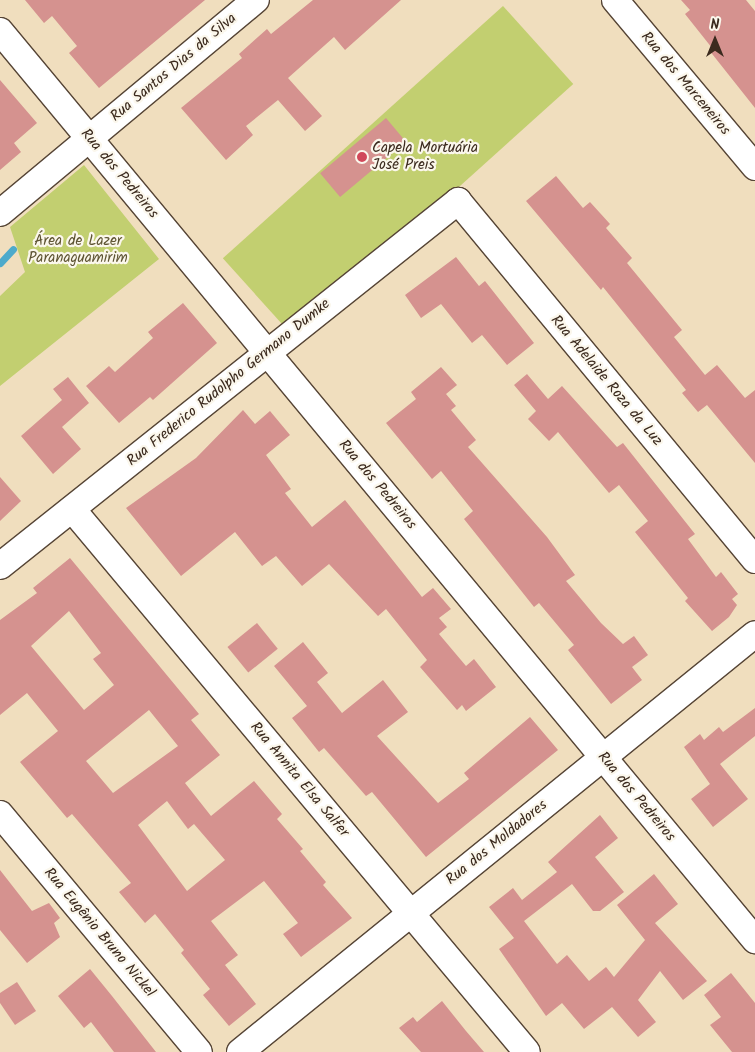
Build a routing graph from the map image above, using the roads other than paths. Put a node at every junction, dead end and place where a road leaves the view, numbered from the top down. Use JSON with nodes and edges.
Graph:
{"nodes":[{"id":1,"x":256,"y":0,"type":"edge"},
{"id":2,"x":615,"y":0,"type":"edge"},
{"id":3,"x":0,"y":31,"type":"edge"},
{"id":4,"x":89,"y":139,"type":"junction"},
{"id":5,"x":755,"y":167,"type":"edge"},
{"id":6,"x":458,"y":201,"type":"joint"},
{"id":7,"x":0,"y":213,"type":"edge"},
{"id":8,"x":267,"y":353,"type":"junction"},
{"id":9,"x":72,"y":509,"type":"junction"},
{"id":10,"x":755,"y":560,"type":"edge"},
{"id":11,"x":0,"y":566,"type":"edge"},
{"id":12,"x":755,"y":634,"type":"edge"},
{"id":13,"x":603,"y":757,"type":"junction"},
{"id":14,"x":0,"y":814,"type":"edge"},
{"id":15,"x":411,"y":913,"type":"junction"},
{"id":16,"x":755,"y":940,"type":"edge"},
{"id":17,"x":199,"y":1052,"type":"edge"},
{"id":18,"x":240,"y":1052,"type":"edge"},
{"id":19,"x":527,"y":1052,"type":"edge"}],
"edges":[{"from":1,"to":4,"type":"street","name":"Rua Santos Dias da Silva"},
{"from":2,"to":5,"type":"street","name":"Rua dos Marceneiros"},
{"from":3,"to":4,"type":"street","name":"Rua dos Pedreiros"},
{"from":4,"to":7,"type":"street","name":"Rua Santos Dias da Silva"},
{"from":4,"to":8,"type":"street","name":"Rua dos Pedreiros"},
{"from":6,"to":8,"type":"street","name":"Rua Frederico Rudolpho Germano Dumke"},
{"from":6,"to":10,"type":"street","name":"Rua Adelaide Roza da Luz"},
{"from":8,"to":9,"type":"street","name":"Rua Frederico Rudolpho Germano Dumke"},
{"from":8,"to":13,"type":"street","name":"Rua dos Pedreiros"},
{"from":9,"to":11,"type":"street","name":"Rua Frederico Rudolpho Germano Dumke"},
{"from":9,"to":15,"type":"street","name":"Rua Annita Elsa Salfer"},
{"from":12,"to":13,"type":"street","name":"Rua dos Moldadores"},
{"from":13,"to":15,"type":"street","name":"Rua dos Moldadores"},
{"from":13,"to":16,"type":"street","name":"Rua dos Pedreiros"},
{"from":14,"to":17,"type":"street","name":"Rua Eugênio Bruno Nickel"},
{"from":15,"to":18,"type":"street","name":"Rua dos Moldadores"},
{"from":15,"to":19,"type":"street","name":"Rua Annita Elsa Salfer"}]}
